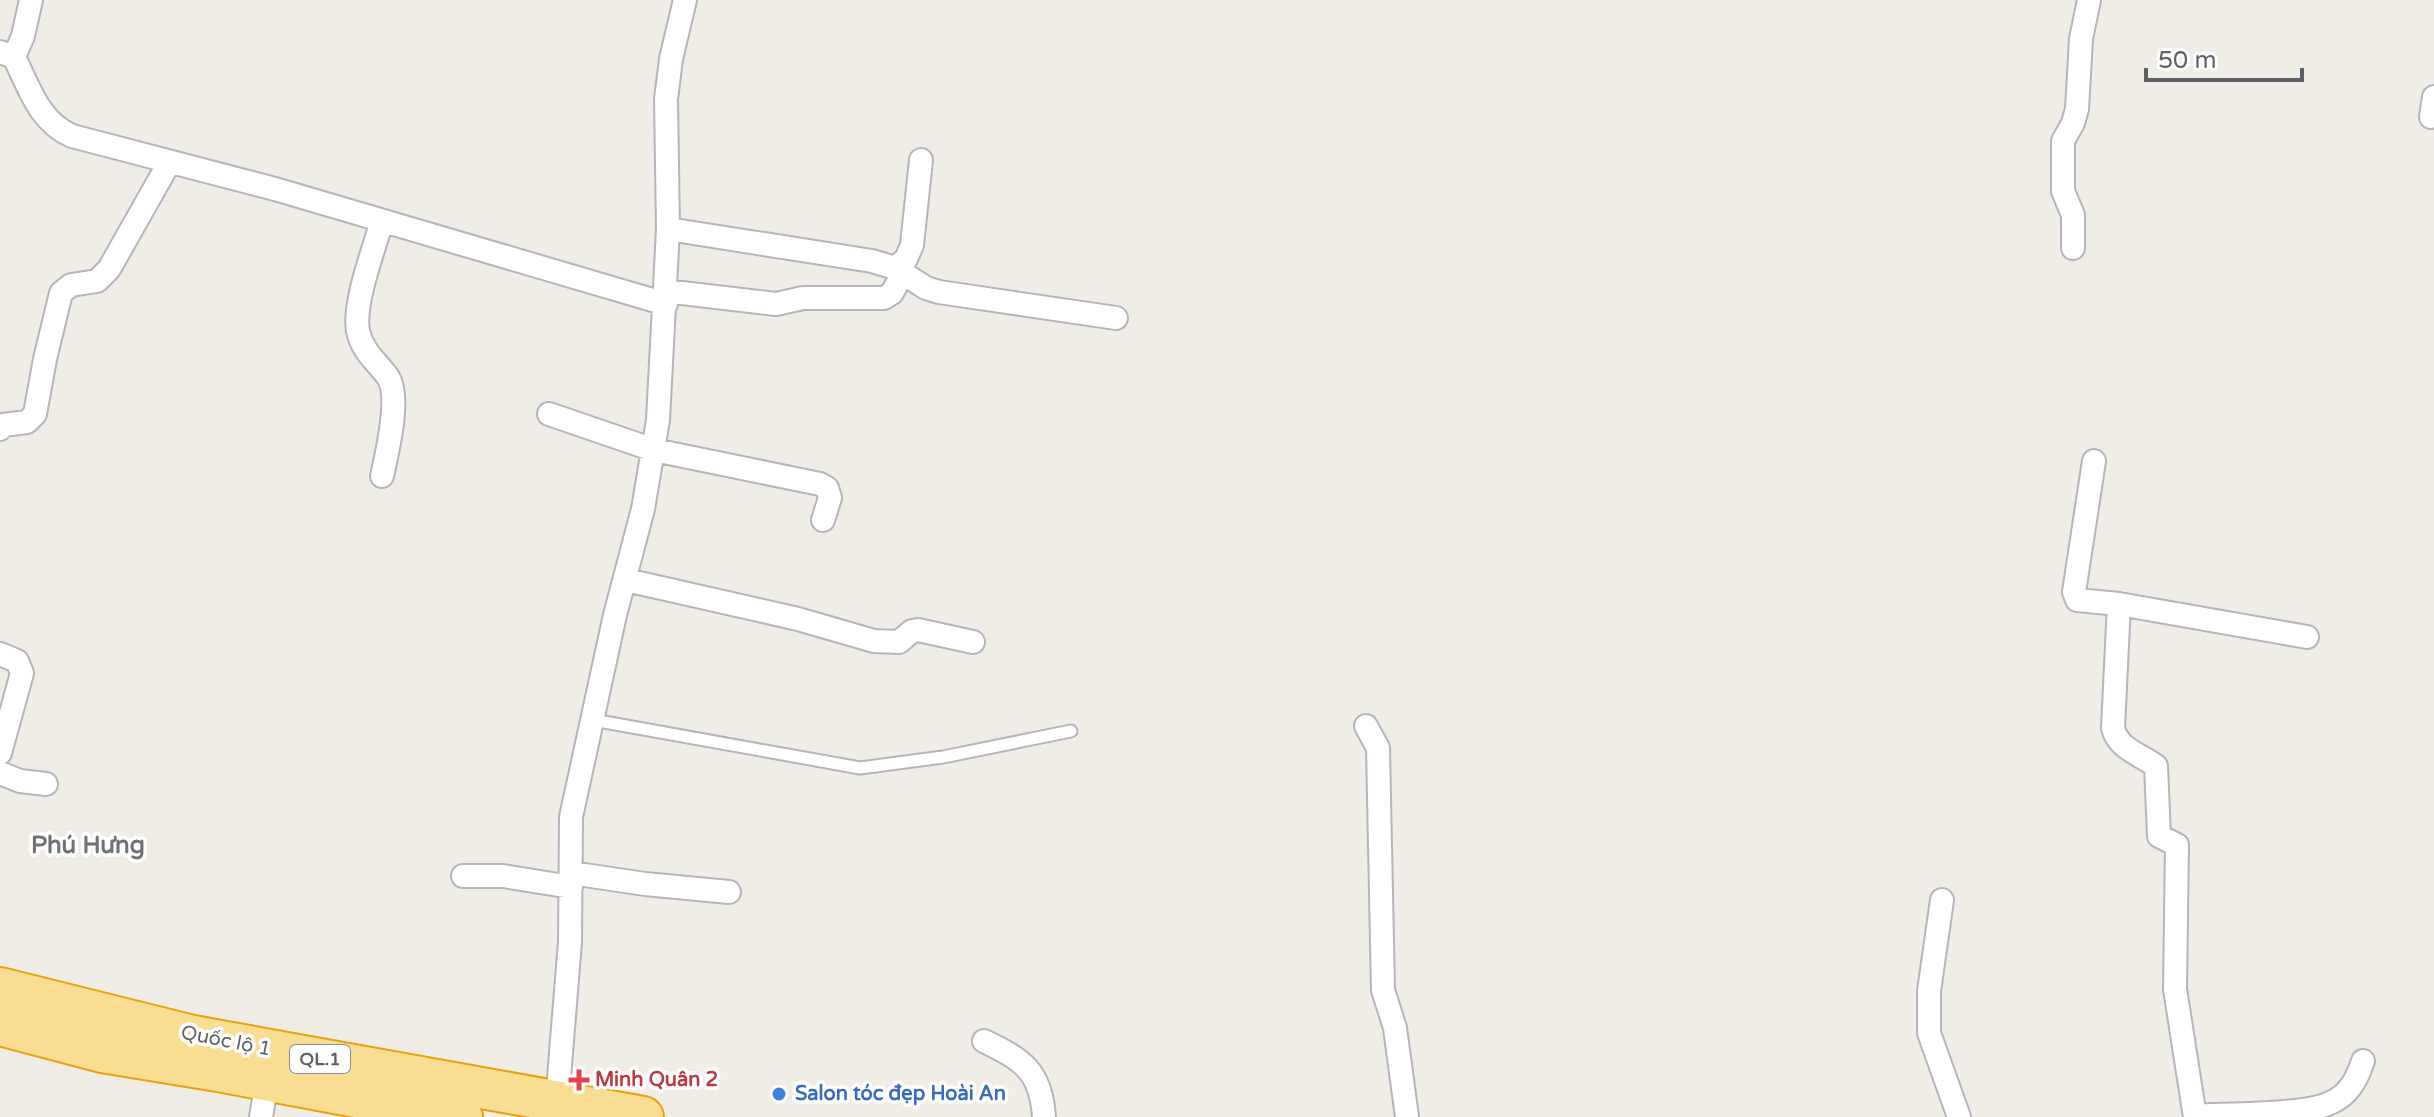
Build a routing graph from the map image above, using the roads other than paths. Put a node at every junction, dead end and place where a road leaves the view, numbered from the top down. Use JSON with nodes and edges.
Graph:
{"nodes":[{"id":1,"x":31,"y":0,"type":"edge"},
{"id":2,"x":685,"y":0,"type":"edge"},
{"id":3,"x":2089,"y":0,"type":"edge"},
{"id":4,"x":7,"y":54,"type":"edge"},
{"id":5,"x":921,"y":160,"type":"dead end"},
{"id":6,"x":169,"y":163,"type":"junction"},
{"id":7,"x":382,"y":221,"type":"junction"},
{"id":8,"x":668,"y":229,"type":"junction"},
{"id":9,"x":2073,"y":248,"type":"dead end"},
{"id":10,"x":899,"y":270,"type":"junction"},
{"id":11,"x":665,"y":298,"type":"junction"},
{"id":12,"x":1116,"y":318,"type":"dead end"},
{"id":13,"x":549,"y":414,"type":"dead end"},
{"id":14,"x":0,"y":429,"type":"edge"},
{"id":15,"x":654,"y":450,"type":"junction"},
{"id":16,"x":2094,"y":461,"type":"dead end"},
{"id":17,"x":382,"y":476,"type":"dead end"},
{"id":18,"x":823,"y":520,"type":"dead end"},
{"id":19,"x":626,"y":580,"type":"junction"},
{"id":20,"x":2119,"y":604,"type":"junction"},
{"id":21,"x":2307,"y":637,"type":"dead end"},
{"id":22,"x":973,"y":642,"type":"dead end"},
{"id":23,"x":0,"y":654,"type":"edge"},
{"id":24,"x":593,"y":720,"type":"junction"},
{"id":25,"x":1366,"y":726,"type":"dead end"},
{"id":26,"x":1071,"y":731,"type":"dead end"},
{"id":27,"x":0,"y":753,"type":"edge"},
{"id":28,"x":0,"y":773,"type":"edge"},
{"id":29,"x":46,"y":784,"type":"dead end"},
{"id":30,"x":463,"y":876,"type":"dead end"},
{"id":31,"x":571,"y":880,"type":"junction"},
{"id":32,"x":729,"y":892,"type":"dead end"},
{"id":33,"x":1942,"y":900,"type":"dead end"},
{"id":34,"x":0,"y":988,"type":"edge"},
{"id":35,"x":0,"y":1025,"type":"edge"},
{"id":36,"x":984,"y":1041,"type":"dead end"},
{"id":37,"x":2363,"y":1061,"type":"dead end"},
{"id":38,"x":264,"y":1099,"type":"edge"},
{"id":39,"x":557,"y":1102,"type":"junction"},
{"id":40,"x":2195,"y":1116,"type":"edge"},
{"id":41,"x":462,"y":1117,"type":"edge"},
{"id":42,"x":643,"y":1117,"type":"edge"},
{"id":43,"x":1044,"y":1117,"type":"edge"},
{"id":44,"x":1407,"y":1117,"type":"edge"},
{"id":45,"x":1959,"y":1117,"type":"edge"}],
"edges":[{"from":1,"to":4,"type":"street"},
{"from":2,"to":8,"type":"street"},
{"from":3,"to":9,"type":"street"},
{"from":4,"to":6,"type":"street"},
{"from":5,"to":10,"type":"street"},
{"from":6,"to":7,"type":"street"},
{"from":6,"to":14,"type":"street"},
{"from":7,"to":11,"type":"street"},
{"from":7,"to":17,"type":"street"},
{"from":8,"to":10,"type":"street"},
{"from":8,"to":11,"type":"street"},
{"from":10,"to":11,"type":"street"},
{"from":10,"to":12,"type":"street"},
{"from":11,"to":15,"type":"street"},
{"from":13,"to":15,"type":"street"},
{"from":15,"to":18,"type":"street"},
{"from":15,"to":19,"type":"street"},
{"from":16,"to":20,"type":"street"},
{"from":19,"to":22,"type":"street"},
{"from":19,"to":24,"type":"street"},
{"from":20,"to":21,"type":"street"},
{"from":20,"to":40,"type":"street"},
{"from":23,"to":27,"type":"street"},
{"from":24,"to":26,"type":"lane"},
{"from":24,"to":31,"type":"street"},
{"from":25,"to":44,"type":"street"},
{"from":28,"to":29,"type":"street"},
{"from":30,"to":31,"type":"street"},
{"from":31,"to":32,"type":"street"},
{"from":31,"to":39,"type":"street"},
{"from":33,"to":45,"type":"street"},
{"from":34,"to":39,"type":"highway","name":"Quốc lộ 1","number":"QL.1"},
{"from":35,"to":38,"type":"highway","name":"Quốc lộ 1","number":"QL.1"},
{"from":36,"to":43,"type":"street"},
{"from":37,"to":40,"type":"street"},
{"from":38,"to":41,"type":"highway","name":"Quốc lộ 1","number":"QL.1"},
{"from":39,"to":42,"type":"highway","name":"Quốc lộ 1","number":"QL.1"}]}
